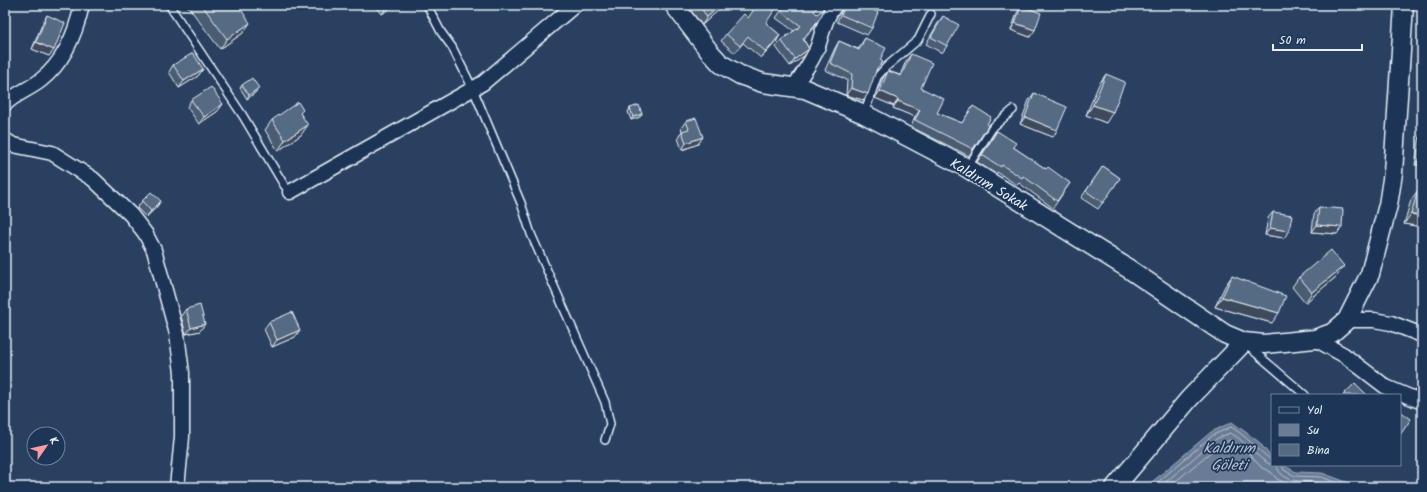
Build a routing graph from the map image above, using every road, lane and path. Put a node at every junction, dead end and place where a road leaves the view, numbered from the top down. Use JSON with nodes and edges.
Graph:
{"nodes":[{"id":1,"x":82,"y":5,"type":"edge"},
{"id":2,"x":169,"y":5,"type":"edge"},
{"id":3,"x":427,"y":5,"type":"edge"},
{"id":4,"x":575,"y":5,"type":"edge"},
{"id":5,"x":674,"y":5,"type":"edge"},
{"id":6,"x":835,"y":5,"type":"edge"},
{"id":7,"x":1404,"y":5,"type":"edge"},
{"id":8,"x":931,"y":14,"type":"dead end"},
{"id":9,"x":794,"y":87,"type":"junction"},
{"id":10,"x":473,"y":89,"type":"junction"},
{"id":11,"x":6,"y":102,"type":"edge"},
{"id":12,"x":1013,"y":110,"type":"dead end"},
{"id":13,"x":864,"y":114,"type":"junction"},
{"id":14,"x":5,"y":140,"type":"edge"},
{"id":15,"x":967,"y":168,"type":"junction"},
{"id":16,"x":290,"y":192,"type":"joint"},
{"id":17,"x":1347,"y":320,"type":"junction"},
{"id":18,"x":1422,"y":335,"type":"edge"},
{"id":19,"x":1315,"y":339,"type":"junction"},
{"id":20,"x":1244,"y":342,"type":"junction"},
{"id":21,"x":1304,"y":394,"type":"edge"},
{"id":22,"x":1422,"y":402,"type":"edge"},
{"id":23,"x":605,"y":440,"type":"dead end"},
{"id":24,"x":177,"y":487,"type":"edge"},
{"id":25,"x":1115,"y":487,"type":"edge"}],
"edges":[{"from":1,"to":11,"type":"street"},
{"from":2,"to":16,"type":"lane"},
{"from":3,"to":10,"type":"lane"},
{"from":4,"to":10,"type":"street"},
{"from":5,"to":9,"type":"street","name":"Kaldırım Sokak"},
{"from":6,"to":9,"type":"street"},
{"from":7,"to":17,"type":"street"},
{"from":8,"to":13,"type":"lane"},
{"from":9,"to":13,"type":"street","name":"Kaldırım Sokak"},
{"from":10,"to":16,"type":"street"},
{"from":10,"to":23,"type":"lane"},
{"from":12,"to":15,"type":"lane"},
{"from":13,"to":15,"type":"street","name":"Kaldırım Sokak"},
{"from":14,"to":24,"type":"street"},
{"from":15,"to":20,"type":"street","name":"Kaldırım Sokak"},
{"from":17,"to":18,"type":"street"},
{"from":17,"to":19,"type":"street","name":"Kaldırım Sokak"},
{"from":19,"to":20,"type":"street","name":"Kaldırım Sokak"},
{"from":19,"to":22,"type":"street"},
{"from":20,"to":21,"type":"lane"},
{"from":20,"to":25,"type":"street"}]}
